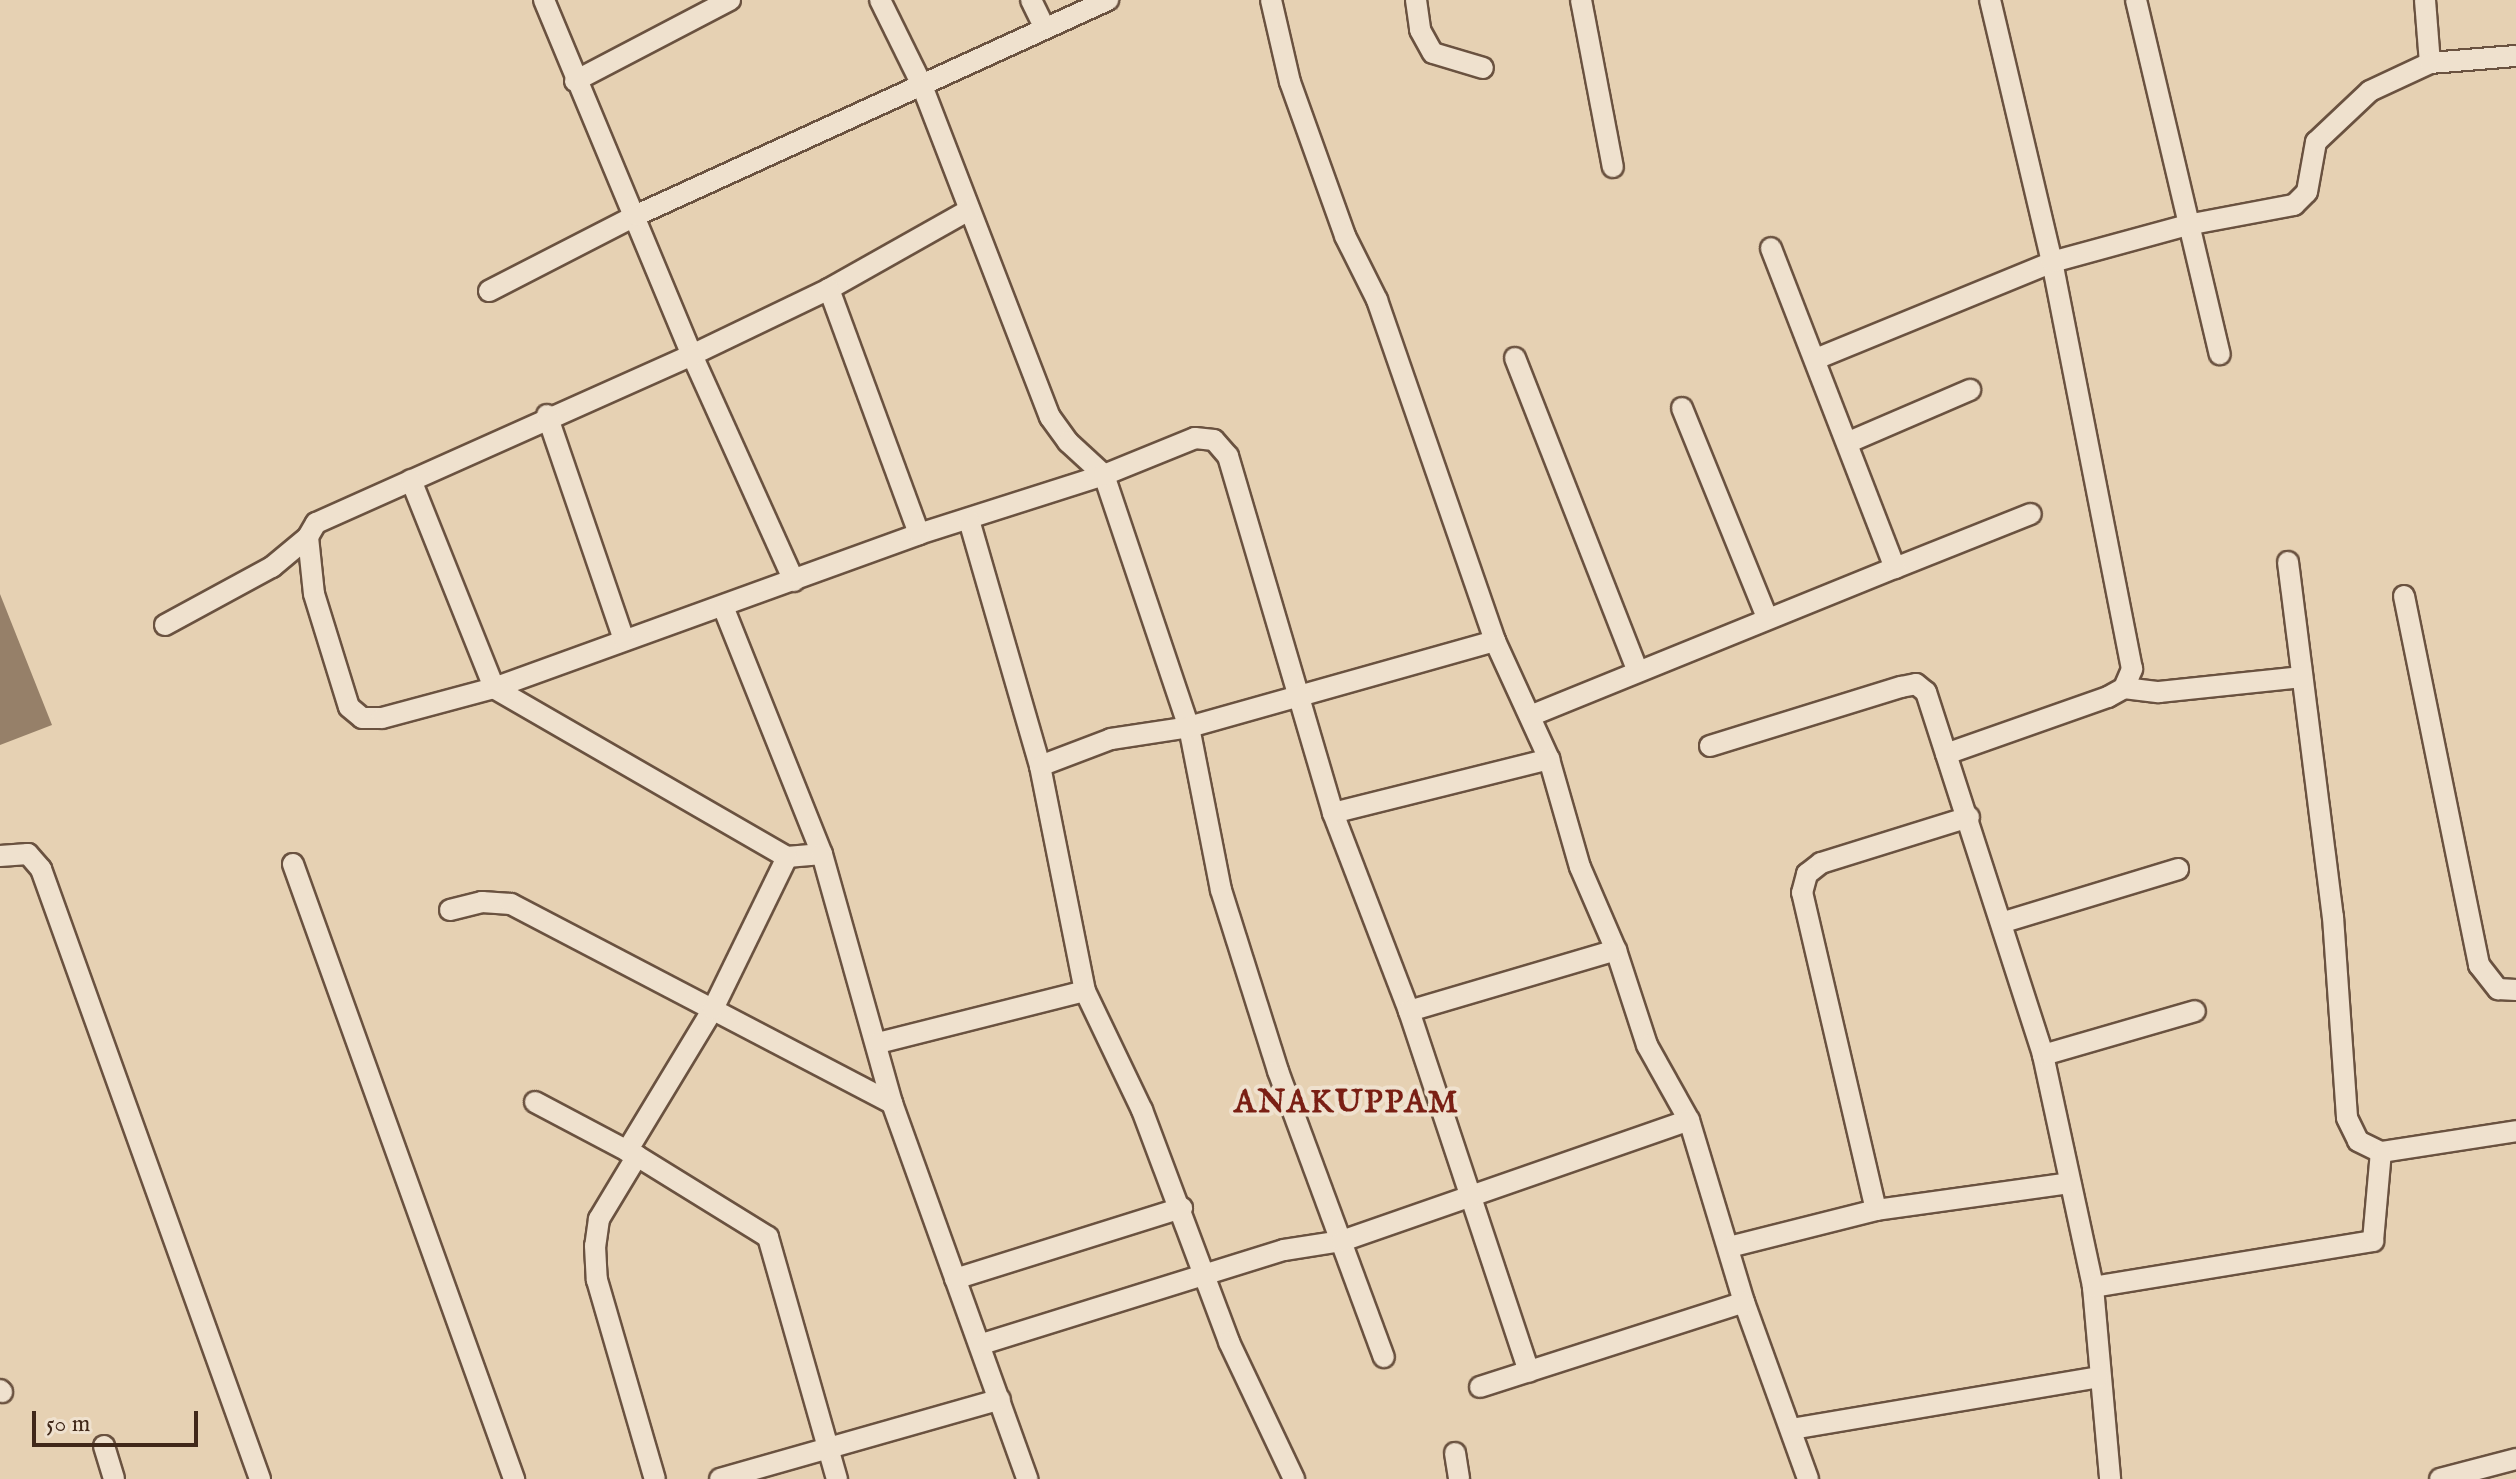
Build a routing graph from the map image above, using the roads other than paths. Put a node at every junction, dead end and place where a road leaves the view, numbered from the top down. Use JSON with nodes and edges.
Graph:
{"nodes":[{"id":1,"x":544,"y":0,"type":"edge"},
{"id":2,"x":731,"y":0,"type":"edge"},
{"id":3,"x":880,"y":0,"type":"edge"},
{"id":4,"x":1031,"y":0,"type":"edge"},
{"id":5,"x":1108,"y":0,"type":"edge"},
{"id":6,"x":1271,"y":0,"type":"edge"},
{"id":7,"x":1416,"y":0,"type":"edge"},
{"id":8,"x":1581,"y":0,"type":"edge"},
{"id":9,"x":1990,"y":0,"type":"edge"},
{"id":10,"x":2136,"y":0,"type":"edge"},
{"id":11,"x":2425,"y":0,"type":"edge"},
{"id":12,"x":1044,"y":27,"type":"junction"},
{"id":13,"x":2516,"y":56,"type":"edge"},
{"id":14,"x":2430,"y":63,"type":"junction"},
{"id":15,"x":1483,"y":68,"type":"dead end"},
{"id":16,"x":575,"y":81,"type":"junction"},
{"id":17,"x":921,"y":83,"type":"junction"},
{"id":18,"x":1613,"y":167,"type":"dead end"},
{"id":19,"x":969,"y":210,"type":"junction"},
{"id":20,"x":637,"y":215,"type":"junction"},
{"id":21,"x":2187,"y":225,"type":"junction"},
{"id":22,"x":1771,"y":248,"type":"dead end"},
{"id":23,"x":2052,"y":262,"type":"junction"},
{"id":24,"x":829,"y":289,"type":"junction"},
{"id":25,"x":489,"y":291,"type":"dead end"},
{"id":26,"x":2220,"y":354,"type":"dead end"},
{"id":27,"x":692,"y":355,"type":"junction"},
{"id":28,"x":1515,"y":358,"type":"dead end"},
{"id":29,"x":1816,"y":359,"type":"junction"},
{"id":30,"x":1970,"y":390,"type":"dead end"},
{"id":31,"x":1682,"y":408,"type":"dead end"},
{"id":32,"x":547,"y":415,"type":"junction"},
{"id":33,"x":1849,"y":442,"type":"junction"},
{"id":34,"x":1104,"y":475,"type":"junction"},
{"id":35,"x":411,"y":480,"type":"junction"},
{"id":36,"x":2031,"y":514,"type":"dead end"},
{"id":37,"x":969,"y":520,"type":"junction"},
{"id":38,"x":919,"y":534,"type":"junction"},
{"id":39,"x":308,"y":537,"type":"junction"},
{"id":40,"x":2288,"y":562,"type":"dead end"},
{"id":41,"x":1895,"y":568,"type":"junction"},
{"id":42,"x":794,"y":581,"type":"junction"},
{"id":43,"x":2404,"y":596,"type":"dead end"},
{"id":44,"x":724,"y":609,"type":"junction"},
{"id":45,"x":1767,"y":617,"type":"junction"},
{"id":46,"x":165,"y":625,"type":"dead end"},
{"id":47,"x":624,"y":640,"type":"junction"},
{"id":48,"x":1495,"y":641,"type":"junction"},
{"id":49,"x":1637,"y":669,"type":"junction"},
{"id":50,"x":2302,"y":677,"type":"junction"},
{"id":51,"x":494,"y":688,"type":"junction"},
{"id":52,"x":2124,"y":688,"type":"junction"},
{"id":53,"x":1299,"y":695,"type":"junction"},
{"id":54,"x":1530,"y":716,"type":"junction"},
{"id":55,"x":1189,"y":727,"type":"junction"},
{"id":56,"x":1710,"y":746,"type":"dead end"},
{"id":57,"x":1946,"y":754,"type":"junction"},
{"id":58,"x":1549,"y":759,"type":"junction"},
{"id":59,"x":1040,"y":766,"type":"junction"},
{"id":60,"x":1333,"y":813,"type":"junction"},
{"id":61,"x":1969,"y":817,"type":"junction"},
{"id":62,"x":822,"y":854,"type":"junction"},
{"id":63,"x":0,"y":856,"type":"edge"},
{"id":64,"x":787,"y":857,"type":"junction"},
{"id":65,"x":293,"y":864,"type":"dead end"},
{"id":66,"x":2178,"y":869,"type":"dead end"},
{"id":67,"x":450,"y":910,"type":"dead end"},
{"id":68,"x":2004,"y":922,"type":"junction"},
{"id":69,"x":1616,"y":950,"type":"junction"},
{"id":70,"x":2516,"y":990,"type":"edge"},
{"id":71,"x":1085,"y":991,"type":"junction"},
{"id":72,"x":713,"y":1009,"type":"junction"},
{"id":73,"x":1409,"y":1011,"type":"junction"},
{"id":74,"x":2195,"y":1011,"type":"dead end"},
{"id":75,"x":878,"y":1043,"type":"junction"},
{"id":76,"x":2043,"y":1055,"type":"junction"},
{"id":77,"x":535,"y":1102,"type":"dead end"},
{"id":78,"x":892,"y":1103,"type":"junction"},
{"id":79,"x":1689,"y":1120,"type":"junction"},
{"id":80,"x":2516,"y":1131,"type":"edge"},
{"id":81,"x":2381,"y":1152,"type":"junction"},
{"id":82,"x":632,"y":1154,"type":"junction"},
{"id":83,"x":2070,"y":1183,"type":"junction"},
{"id":84,"x":1470,"y":1193,"type":"junction"},
{"id":85,"x":1182,"y":1208,"type":"junction"},
{"id":86,"x":1876,"y":1210,"type":"junction"},
{"id":87,"x":1342,"y":1241,"type":"junction"},
{"id":88,"x":1729,"y":1247,"type":"junction"},
{"id":89,"x":1207,"y":1273,"type":"junction"},
{"id":90,"x":955,"y":1279,"type":"junction"},
{"id":91,"x":2093,"y":1287,"type":"junction"},
{"id":92,"x":1744,"y":1302,"type":"junction"},
{"id":93,"x":982,"y":1344,"type":"junction"},
{"id":94,"x":1384,"y":1357,"type":"dead end"},
{"id":95,"x":1529,"y":1372,"type":"junction"},
{"id":96,"x":2098,"y":1377,"type":"junction"},
{"id":97,"x":1480,"y":1387,"type":"dead end"},
{"id":98,"x":1000,"y":1399,"type":"junction"},
{"id":99,"x":1792,"y":1429,"type":"junction"},
{"id":100,"x":104,"y":1446,"type":"dead end"},
{"id":101,"x":829,"y":1448,"type":"junction"},
{"id":102,"x":1455,"y":1453,"type":"dead end"},
{"id":103,"x":2516,"y":1459,"type":"edge"},
{"id":104,"x":2496,"y":1472,"type":"edge"},
{"id":105,"x":114,"y":1479,"type":"edge"},
{"id":106,"x":260,"y":1479,"type":"edge"},
{"id":107,"x":514,"y":1479,"type":"edge"},
{"id":108,"x":655,"y":1479,"type":"edge"},
{"id":109,"x":720,"y":1479,"type":"edge"},
{"id":110,"x":837,"y":1479,"type":"edge"},
{"id":111,"x":1027,"y":1479,"type":"edge"},
{"id":112,"x":1294,"y":1479,"type":"edge"},
{"id":113,"x":1458,"y":1479,"type":"edge"},
{"id":114,"x":1808,"y":1479,"type":"edge"},
{"id":115,"x":2110,"y":1479,"type":"edge"},
{"id":116,"x":2440,"y":1479,"type":"edge"}],
"edges":[{"from":1,"to":16,"type":"street"},
{"from":2,"to":16,"type":"street"},
{"from":3,"to":17,"type":"street"},
{"from":4,"to":12,"type":"street"},
{"from":5,"to":12,"type":"street"},
{"from":6,"to":48,"type":"street"},
{"from":7,"to":15,"type":"street"},
{"from":8,"to":18,"type":"street"},
{"from":9,"to":23,"type":"street"},
{"from":10,"to":21,"type":"street"},
{"from":11,"to":14,"type":"street"},
{"from":12,"to":17,"type":"street"},
{"from":13,"to":14,"type":"street"},
{"from":14,"to":21,"type":"street"},
{"from":16,"to":20,"type":"street"},
{"from":17,"to":19,"type":"street"},
{"from":17,"to":20,"type":"street"},
{"from":19,"to":24,"type":"street"},
{"from":19,"to":34,"type":"street"},
{"from":20,"to":25,"type":"street"},
{"from":20,"to":27,"type":"street"},
{"from":21,"to":23,"type":"street"},
{"from":21,"to":26,"type":"street"},
{"from":22,"to":29,"type":"street"},
{"from":23,"to":29,"type":"street"},
{"from":23,"to":52,"type":"street"},
{"from":24,"to":27,"type":"street"},
{"from":24,"to":38,"type":"street"},
{"from":27,"to":32,"type":"street"},
{"from":27,"to":42,"type":"street"},
{"from":28,"to":49,"type":"street"},
{"from":29,"to":33,"type":"street"},
{"from":30,"to":33,"type":"street"},
{"from":31,"to":45,"type":"street"},
{"from":32,"to":35,"type":"street"},
{"from":32,"to":47,"type":"street"},
{"from":33,"to":41,"type":"street"},
{"from":34,"to":37,"type":"street"},
{"from":34,"to":53,"type":"street"},
{"from":34,"to":55,"type":"street"},
{"from":35,"to":39,"type":"street"},
{"from":35,"to":51,"type":"street"},
{"from":36,"to":41,"type":"street"},
{"from":37,"to":38,"type":"street"},
{"from":37,"to":59,"type":"street"},
{"from":38,"to":42,"type":"street"},
{"from":39,"to":46,"type":"street"},
{"from":39,"to":51,"type":"street"},
{"from":40,"to":50,"type":"street"},
{"from":41,"to":45,"type":"street"},
{"from":42,"to":44,"type":"street"},
{"from":43,"to":70,"type":"street"},
{"from":44,"to":47,"type":"street"},
{"from":44,"to":62,"type":"street"},
{"from":45,"to":49,"type":"street"},
{"from":47,"to":51,"type":"street"},
{"from":48,"to":53,"type":"street"},
{"from":48,"to":54,"type":"street"},
{"from":49,"to":54,"type":"street"},
{"from":50,"to":52,"type":"street"},
{"from":50,"to":81,"type":"street"},
{"from":51,"to":64,"type":"street"},
{"from":52,"to":57,"type":"street"},
{"from":53,"to":55,"type":"street"},
{"from":53,"to":60,"type":"street"},
{"from":54,"to":58,"type":"street"},
{"from":55,"to":59,"type":"street"},
{"from":55,"to":87,"type":"street"},
{"from":56,"to":57,"type":"street"},
{"from":57,"to":61,"type":"street"},
{"from":58,"to":60,"type":"street"},
{"from":58,"to":69,"type":"street"},
{"from":59,"to":71,"type":"street"},
{"from":60,"to":73,"type":"street"},
{"from":61,"to":68,"type":"street"},
{"from":61,"to":86,"type":"street"},
{"from":62,"to":64,"type":"street"},
{"from":62,"to":75,"type":"street"},
{"from":63,"to":106,"type":"street"},
{"from":64,"to":72,"type":"street"},
{"from":65,"to":107,"type":"street"},
{"from":66,"to":68,"type":"street"},
{"from":67,"to":72,"type":"street"},
{"from":68,"to":76,"type":"street"},
{"from":69,"to":73,"type":"street"},
{"from":69,"to":79,"type":"street"},
{"from":71,"to":75,"type":"street"},
{"from":71,"to":85,"type":"street"},
{"from":72,"to":78,"type":"street"},
{"from":72,"to":82,"type":"street"},
{"from":73,"to":84,"type":"street"},
{"from":74,"to":76,"type":"street"},
{"from":75,"to":78,"type":"street"},
{"from":76,"to":83,"type":"street"},
{"from":77,"to":82,"type":"street"},
{"from":78,"to":90,"type":"street"},
{"from":79,"to":84,"type":"street"},
{"from":79,"to":88,"type":"street"},
{"from":80,"to":81,"type":"street"},
{"from":81,"to":91,"type":"street"},
{"from":82,"to":101,"type":"street"},
{"from":82,"to":108,"type":"street"},
{"from":83,"to":86,"type":"street"},
{"from":83,"to":91,"type":"street"},
{"from":84,"to":87,"type":"street"},
{"from":84,"to":95,"type":"street"},
{"from":85,"to":89,"type":"street"},
{"from":85,"to":90,"type":"street"},
{"from":86,"to":88,"type":"street"},
{"from":87,"to":89,"type":"street"},
{"from":87,"to":94,"type":"street"},
{"from":88,"to":92,"type":"street"},
{"from":89,"to":93,"type":"street"},
{"from":89,"to":112,"type":"street"},
{"from":90,"to":93,"type":"street"},
{"from":91,"to":96,"type":"street"},
{"from":92,"to":95,"type":"street"},
{"from":92,"to":99,"type":"street"},
{"from":93,"to":98,"type":"street"},
{"from":95,"to":97,"type":"street"},
{"from":96,"to":99,"type":"street"},
{"from":96,"to":115,"type":"street"},
{"from":98,"to":101,"type":"street"},
{"from":98,"to":111,"type":"street"},
{"from":99,"to":114,"type":"street"},
{"from":100,"to":105,"type":"street"},
{"from":101,"to":109,"type":"street"},
{"from":101,"to":110,"type":"street"},
{"from":102,"to":113,"type":"street"},
{"from":103,"to":104,"type":"street"},
{"from":104,"to":116,"type":"street"}]}
